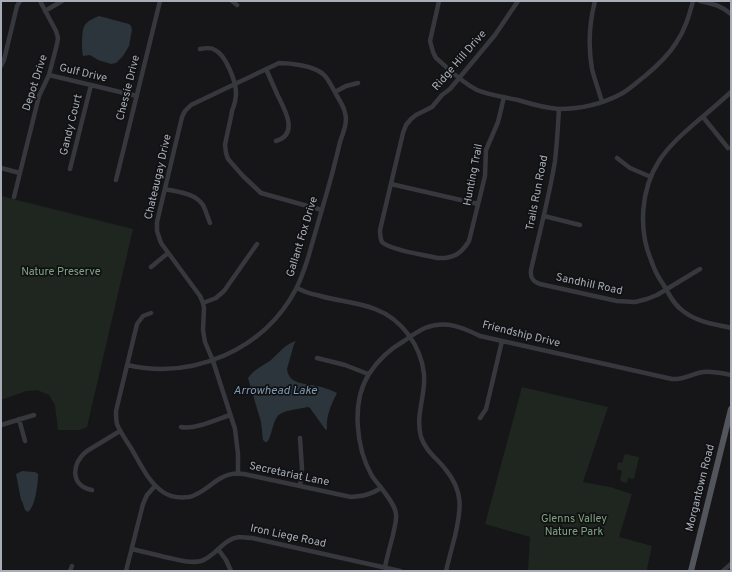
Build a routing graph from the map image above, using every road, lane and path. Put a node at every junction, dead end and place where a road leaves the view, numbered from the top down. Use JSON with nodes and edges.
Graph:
{"nodes":[{"id":1,"x":20,"y":1,"type":"edge"},
{"id":2,"x":40,"y":1,"type":"edge"},
{"id":3,"x":62,"y":1,"type":"edge"},
{"id":4,"x":160,"y":1,"type":"edge"},
{"id":5,"x":232,"y":1,"type":"edge"},
{"id":6,"x":439,"y":1,"type":"edge"},
{"id":7,"x":518,"y":1,"type":"edge"},
{"id":8,"x":595,"y":1,"type":"edge"},
{"id":9,"x":693,"y":1,"type":"edge"},
{"id":10,"x":700,"y":1,"type":"edge"},
{"id":11,"x":237,"y":5,"type":"dead end"},
{"id":12,"x":45,"y":10,"type":"junction"},
{"id":13,"x":731,"y":14,"type":"edge"},
{"id":14,"x":200,"y":49,"type":"dead end"},
{"id":15,"x":1,"y":66,"type":"edge"},
{"id":16,"x":266,"y":70,"type":"junction"},
{"id":17,"x":49,"y":75,"type":"junction"},
{"id":18,"x":460,"y":78,"type":"junction"},
{"id":19,"x":358,"y":83,"type":"dead end"},
{"id":20,"x":235,"y":84,"type":"junction"},
{"id":21,"x":91,"y":85,"type":"junction"},
{"id":22,"x":335,"y":92,"type":"junction"},
{"id":23,"x":731,"y":92,"type":"edge"},
{"id":24,"x":137,"y":96,"type":"junction"},
{"id":25,"x":504,"y":97,"type":"junction"},
{"id":26,"x":602,"y":102,"type":"junction"},
{"id":27,"x":559,"y":109,"type":"junction"},
{"id":28,"x":703,"y":117,"type":"junction"},
{"id":29,"x":276,"y":141,"type":"dead end"},
{"id":30,"x":728,"y":148,"type":"dead end"},
{"id":31,"x":617,"y":158,"type":"dead end"},
{"id":32,"x":1,"y":168,"type":"edge"},
{"id":33,"x":70,"y":170,"type":"dead end"},
{"id":34,"x":20,"y":173,"type":"junction"},
{"id":35,"x":651,"y":178,"type":"junction"},
{"id":36,"x":116,"y":180,"type":"dead end"},
{"id":37,"x":391,"y":184,"type":"junction"},
{"id":38,"x":165,"y":190,"type":"junction"},
{"id":39,"x":14,"y":197,"type":"dead end"},
{"id":40,"x":478,"y":204,"type":"junction"},
{"id":41,"x":322,"y":210,"type":"junction"},
{"id":42,"x":544,"y":216,"type":"junction"},
{"id":43,"x":210,"y":223,"type":"dead end"},
{"id":44,"x":580,"y":225,"type":"dead end"},
{"id":45,"x":257,"y":244,"type":"dead end"},
{"id":46,"x":168,"y":253,"type":"junction"},
{"id":47,"x":458,"y":254,"type":"joint"},
{"id":48,"x":151,"y":267,"type":"dead end"},
{"id":49,"x":700,"y":269,"type":"dead end"},
{"id":50,"x":532,"y":279,"type":"joint"},
{"id":51,"x":296,"y":288,"type":"junction"},
{"id":52,"x":666,"y":289,"type":"junction"},
{"id":53,"x":203,"y":303,"type":"junction"},
{"id":54,"x":151,"y":313,"type":"dead end"},
{"id":55,"x":731,"y":328,"type":"edge"},
{"id":56,"x":410,"y":337,"type":"junction"},
{"id":57,"x":502,"y":341,"type":"junction"},
{"id":58,"x":317,"y":358,"type":"dead end"},
{"id":59,"x":213,"y":361,"type":"junction"},
{"id":60,"x":127,"y":364,"type":"junction"},
{"id":61,"x":368,"y":374,"type":"junction"},
{"id":62,"x":731,"y":375,"type":"edge"},
{"id":63,"x":731,"y":409,"type":"edge"},
{"id":64,"x":34,"y":415,"type":"dead end"},
{"id":65,"x":230,"y":415,"type":"junction"},
{"id":66,"x":480,"y":418,"type":"dead end"},
{"id":67,"x":19,"y":419,"type":"junction"},
{"id":68,"x":1,"y":425,"type":"edge"},
{"id":69,"x":181,"y":427,"type":"dead end"},
{"id":70,"x":120,"y":431,"type":"junction"},
{"id":71,"x":300,"y":438,"type":"dead end"},
{"id":72,"x":25,"y":441,"type":"dead end"},
{"id":73,"x":238,"y":474,"type":"junction"},
{"id":74,"x":155,"y":486,"type":"junction"},
{"id":75,"x":300,"y":486,"type":"junction"},
{"id":76,"x":381,"y":488,"type":"junction"},
{"id":77,"x":92,"y":490,"type":"dead end"},
{"id":78,"x":132,"y":549,"type":"junction"},
{"id":79,"x":218,"y":549,"type":"junction"},
{"id":80,"x":731,"y":564,"type":"edge"},
{"id":81,"x":385,"y":567,"type":"junction"},
{"id":82,"x":126,"y":571,"type":"edge"},
{"id":83,"x":231,"y":571,"type":"edge"},
{"id":84,"x":400,"y":571,"type":"edge"},
{"id":85,"x":446,"y":571,"type":"edge"},
{"id":86,"x":691,"y":571,"type":"edge"},
{"id":87,"x":723,"y":571,"type":"edge"}],
"edges":[{"from":1,"to":15,"type":"street"},
{"from":2,"to":12,"type":"street","name":"Depot Drive"},
{"from":3,"to":12,"type":"street"},
{"from":4,"to":24,"type":"street","name":"Chessie Drive"},
{"from":5,"to":11,"type":"street"},
{"from":6,"to":18,"type":"street"},
{"from":7,"to":18,"type":"street","name":"Ridge Hill Drive"},
{"from":8,"to":26,"type":"street"},
{"from":9,"to":26,"type":"street"},
{"from":10,"to":13,"type":"street"},
{"from":12,"to":17,"type":"street","name":"Depot Drive"},
{"from":14,"to":20,"type":"street"},
{"from":16,"to":20,"type":"street","name":"Chateaugay Drive"},
{"from":16,"to":22,"type":"street","name":"Chateaugay Drive"},
{"from":16,"to":29,"type":"street"},
{"from":17,"to":21,"type":"street","name":"Gulf Drive"},
{"from":17,"to":34,"type":"street","name":"Depot Drive"},
{"from":18,"to":25,"type":"street"},
{"from":18,"to":37,"type":"street","name":"Ridge Hill Drive"},
{"from":19,"to":22,"type":"street"},
{"from":20,"to":38,"type":"street","name":"Chateaugay Drive"},
{"from":20,"to":41,"type":"street"},
{"from":21,"to":24,"type":"street","name":"Gulf Drive"},
{"from":21,"to":33,"type":"street","name":"Gandy Court"},
{"from":22,"to":41,"type":"street","name":"Gallant Fox Drive"},
{"from":23,"to":28,"type":"street"},
{"from":24,"to":36,"type":"street","name":"Chessie Drive"},
{"from":25,"to":27,"type":"street"},
{"from":25,"to":40,"type":"street","name":"Hunting Trail"},
{"from":26,"to":27,"type":"street"},
{"from":27,"to":42,"type":"street","name":"Trails Run Road"},
{"from":28,"to":30,"type":"street"},
{"from":28,"to":35,"type":"street"},
{"from":31,"to":35,"type":"street"},
{"from":32,"to":34,"type":"street"},
{"from":34,"to":39,"type":"street","name":"Depot Drive"},
{"from":35,"to":52,"type":"street"},
{"from":37,"to":40,"type":"street"},
{"from":37,"to":47,"type":"street","name":"Ridge Hill Drive"},
{"from":38,"to":43,"type":"street"},
{"from":38,"to":46,"type":"street","name":"Chateaugay Drive"},
{"from":40,"to":47,"type":"street","name":"Hunting Trail"},
{"from":41,"to":51,"type":"street","name":"Gallant Fox Drive"},
{"from":42,"to":44,"type":"street"},
{"from":42,"to":50,"type":"street","name":"Trails Run Road"},
{"from":45,"to":53,"type":"street"},
{"from":46,"to":48,"type":"street"},
{"from":46,"to":53,"type":"street","name":"Chateaugay Drive"},
{"from":49,"to":52,"type":"street","name":"Sandhill Road"},
{"from":50,"to":52,"type":"street","name":"Sandhill Road"},
{"from":51,"to":56,"type":"street"},
{"from":51,"to":59,"type":"street","name":"Gallant Fox Drive"},
{"from":52,"to":55,"type":"street"},
{"from":53,"to":59,"type":"street","name":"Chateaugay Drive"},
{"from":54,"to":60,"type":"street","name":"Secretariat Lane"},
{"from":56,"to":57,"type":"street","name":"Friendship Drive"},
{"from":56,"to":61,"type":"street","name":"Friendship Drive"},
{"from":56,"to":85,"type":"street"},
{"from":57,"to":62,"type":"street","name":"Friendship Drive"},
{"from":57,"to":66,"type":"street"},
{"from":58,"to":61,"type":"street"},
{"from":59,"to":60,"type":"street","name":"Gallant Fox Drive"},
{"from":59,"to":65,"type":"street","name":"Chateaugay Drive"},
{"from":60,"to":70,"type":"street","name":"Secretariat Lane"},
{"from":61,"to":76,"type":"street"},
{"from":63,"to":86,"type":"main road","name":"Morgantown Road"},
{"from":64,"to":67,"type":"street"},
{"from":65,"to":69,"type":"street"},
{"from":65,"to":73,"type":"street","name":"Chateaugay Drive"},
{"from":67,"to":68,"type":"street"},
{"from":67,"to":72,"type":"street"},
{"from":70,"to":74,"type":"street","name":"Secretariat Lane"},
{"from":70,"to":77,"type":"street"},
{"from":71,"to":75,"type":"street"},
{"from":73,"to":74,"type":"street","name":"Secretariat Lane"},
{"from":73,"to":75,"type":"street","name":"Secretariat Lane"},
{"from":74,"to":78,"type":"street"},
{"from":75,"to":76,"type":"street","name":"Secretariat Lane"},
{"from":76,"to":81,"type":"street"},
{"from":78,"to":79,"type":"street","name":"Iron Liege Road"},
{"from":78,"to":82,"type":"street"},
{"from":79,"to":81,"type":"street","name":"Iron Liege Road"},
{"from":79,"to":83,"type":"street"},
{"from":80,"to":87,"type":"street"},
{"from":81,"to":84,"type":"street","name":"Iron Liege Road"}]}
